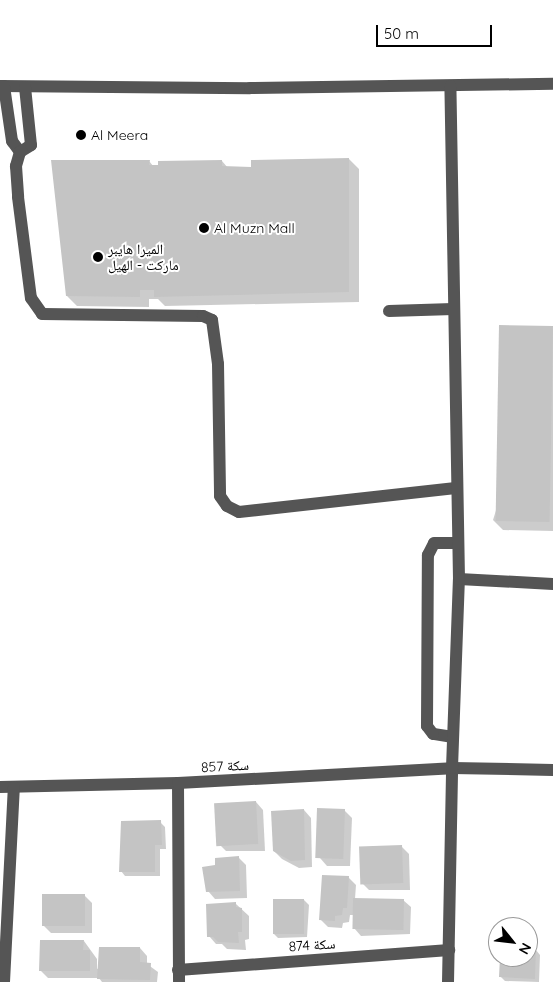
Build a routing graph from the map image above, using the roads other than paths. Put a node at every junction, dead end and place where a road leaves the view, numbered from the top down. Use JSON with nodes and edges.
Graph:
{"nodes":[{"id":1,"x":553,"y":84,"type":"edge"},
{"id":2,"x":2,"y":86,"type":"edge"},
{"id":3,"x":25,"y":86,"type":"junction"},
{"id":4,"x":450,"y":86,"type":"junction"},
{"id":5,"x":26,"y":149,"type":"junction"},
{"id":6,"x":453,"y":309,"type":"junction"},
{"id":7,"x":389,"y":310,"type":"dead end"},
{"id":8,"x":456,"y":488,"type":"junction"},
{"id":9,"x":458,"y":543,"type":"junction"},
{"id":10,"x":459,"y":579,"type":"junction"},
{"id":11,"x":553,"y":584,"type":"edge"},
{"id":12,"x":453,"y":737,"type":"junction"},
{"id":13,"x":452,"y":768,"type":"junction"},
{"id":14,"x":553,"y":770,"type":"edge"},
{"id":15,"x":178,"y":783,"type":"junction"},
{"id":16,"x":0,"y":787,"type":"edge"},
{"id":17,"x":14,"y":787,"type":"junction"},
{"id":18,"x":448,"y":950,"type":"junction"},
{"id":19,"x":2,"y":964,"type":"edge"},
{"id":20,"x":179,"y":976,"type":"edge"},
{"id":21,"x":4,"y":982,"type":"edge"},
{"id":22,"x":448,"y":982,"type":"edge"}],
"edges":[{"from":1,"to":4,"type":"street"},
{"from":2,"to":3,"type":"street"},
{"from":2,"to":5,"type":"street"},
{"from":3,"to":4,"type":"street"},
{"from":3,"to":5,"type":"street"},
{"from":4,"to":6,"type":"street"},
{"from":5,"to":8,"type":"street"},
{"from":6,"to":7,"type":"street"},
{"from":6,"to":8,"type":"street"},
{"from":8,"to":9,"type":"street"},
{"from":9,"to":10,"type":"street"},
{"from":9,"to":12,"type":"street"},
{"from":10,"to":11,"type":"street"},
{"from":10,"to":12,"type":"street"},
{"from":12,"to":13,"type":"street"},
{"from":13,"to":14,"type":"street","name":"سكة 857"},
{"from":13,"to":15,"type":"street","name":"سكة 857"},
{"from":13,"to":18,"type":"street"},
{"from":15,"to":17,"type":"street","name":"سكة 857"},
{"from":15,"to":20,"type":"street","name":"سكة 874"},
{"from":16,"to":17,"type":"street","name":"سكة 857"},
{"from":17,"to":19,"type":"street"},
{"from":18,"to":20,"type":"street","name":"سكة 874"},
{"from":18,"to":22,"type":"street"},
{"from":19,"to":21,"type":"street"}]}
